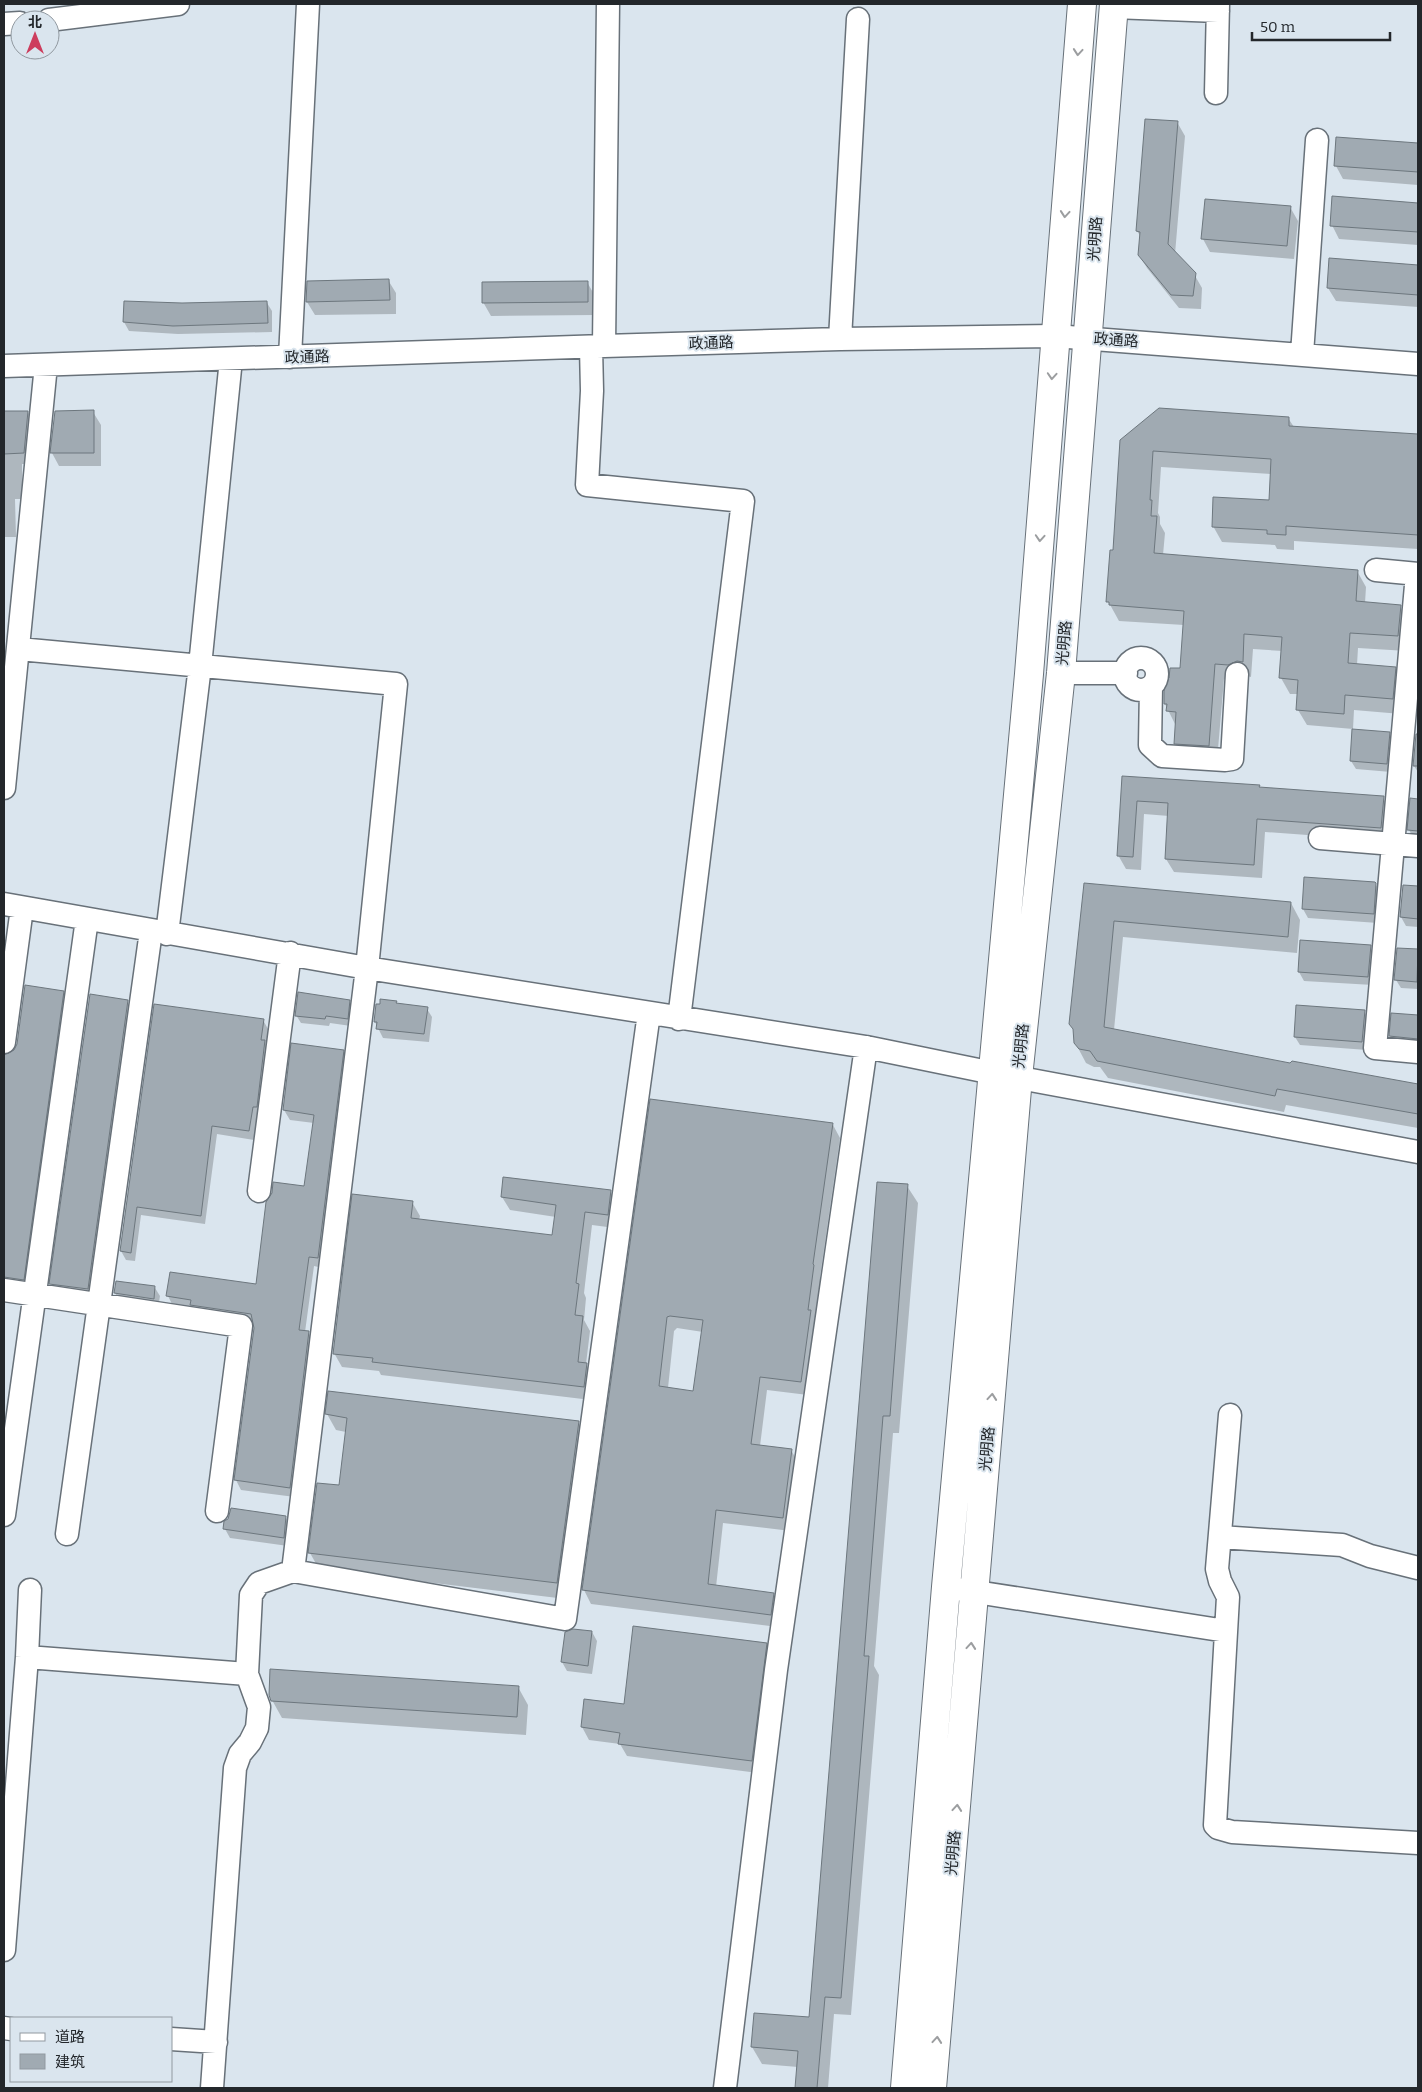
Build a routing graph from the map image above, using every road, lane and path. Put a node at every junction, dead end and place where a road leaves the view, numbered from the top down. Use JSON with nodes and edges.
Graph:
{"nodes":[{"id":1,"x":178,"y":4,"type":"edge"},
{"id":2,"x":308,"y":4,"type":"edge"},
{"id":3,"x":608,"y":4,"type":"edge"},
{"id":4,"x":1082,"y":4,"type":"edge"},
{"id":5,"x":1113,"y":5,"type":"edge"},
{"id":6,"x":1218,"y":8,"type":"edge"},
{"id":7,"x":60,"y":14,"type":"edge"},
{"id":8,"x":858,"y":19,"type":"dead end"},
{"id":9,"x":1216,"y":93,"type":"dead end"},
{"id":10,"x":1317,"y":140,"type":"dead end"},
{"id":11,"x":1055,"y":336,"type":"junction"},
{"id":12,"x":1088,"y":338,"type":"junction"},
{"id":13,"x":840,"y":339,"type":"junction"},
{"id":14,"x":597,"y":347,"type":"junction"},
{"id":15,"x":1302,"y":354,"type":"junction"},
{"id":16,"x":290,"y":357,"type":"junction"},
{"id":17,"x":231,"y":359,"type":"junction"},
{"id":18,"x":1418,"y":364,"type":"edge"},
{"id":19,"x":46,"y":365,"type":"junction"},
{"id":20,"x":4,"y":366,"type":"edge"},
{"id":21,"x":1376,"y":570,"type":"dead end"},
{"id":22,"x":1418,"y":574,"type":"edge"},
{"id":23,"x":19,"y":649,"type":"junction"},
{"id":24,"x":200,"y":666,"type":"junction"},
{"id":25,"x":1061,"y":673,"type":"junction"},
{"id":26,"x":1237,"y":674,"type":"dead end"},
{"id":27,"x":4,"y":788,"type":"edge"},
{"id":28,"x":1320,"y":838,"type":"dead end"},
{"id":29,"x":1393,"y":844,"type":"junction"},
{"id":30,"x":1418,"y":846,"type":"edge"},
{"id":31,"x":13,"y":906,"type":"edge"},
{"id":32,"x":87,"y":920,"type":"junction"},
{"id":33,"x":159,"y":933,"type":"junction"},
{"id":34,"x":290,"y":954,"type":"junction"},
{"id":35,"x":367,"y":968,"type":"junction"},
{"id":36,"x":649,"y":1013,"type":"junction"},
{"id":37,"x":679,"y":1019,"type":"junction"},
{"id":38,"x":4,"y":1042,"type":"edge"},
{"id":39,"x":866,"y":1047,"type":"junction"},
{"id":40,"x":1418,"y":1052,"type":"edge"},
{"id":41,"x":1005,"y":1075,"type":"junction"},
{"id":42,"x":1418,"y":1152,"type":"edge"},
{"id":43,"x":259,"y":1191,"type":"dead end"},
{"id":44,"x":4,"y":1290,"type":"edge"},
{"id":45,"x":35,"y":1294,"type":"junction"},
{"id":46,"x":99,"y":1304,"type":"junction"},
{"id":47,"x":1230,"y":1415,"type":"dead end"},
{"id":48,"x":217,"y":1512,"type":"dead end"},
{"id":49,"x":4,"y":1515,"type":"edge"},
{"id":50,"x":67,"y":1534,"type":"dead end"},
{"id":51,"x":1220,"y":1537,"type":"junction"},
{"id":52,"x":1418,"y":1568,"type":"edge"},
{"id":53,"x":293,"y":1571,"type":"junction"},
{"id":54,"x":946,"y":1587,"type":"junction"},
{"id":55,"x":30,"y":1590,"type":"dead end"},
{"id":56,"x":976,"y":1591,"type":"junction"},
{"id":57,"x":1226,"y":1631,"type":"junction"},
{"id":58,"x":27,"y":1657,"type":"junction"},
{"id":59,"x":246,"y":1674,"type":"junction"},
{"id":60,"x":1418,"y":1842,"type":"edge"},
{"id":61,"x":4,"y":1950,"type":"edge"},
{"id":62,"x":172,"y":2039,"type":"edge"},
{"id":63,"x":216,"y":2042,"type":"junction"},
{"id":64,"x":212,"y":2088,"type":"edge"},
{"id":65,"x":725,"y":2088,"type":"edge"},
{"id":66,"x":905,"y":2088,"type":"edge"},
{"id":67,"x":932,"y":2088,"type":"edge"}],
"edges":[{"from":1,"to":7,"type":"street"},
{"from":2,"to":16,"type":"street"},
{"from":3,"to":14,"type":"street"},
{"from":4,"to":11,"type":"main road","name":"光明路","one_way":true},
{"from":5,"to":6,"type":"street"},
{"from":5,"to":12,"type":"main road","name":"光明路"},
{"from":6,"to":9,"type":"street"},
{"from":8,"to":13,"type":"street"},
{"from":10,"to":15,"type":"street"},
{"from":11,"to":12,"type":"street","name":"政通路"},
{"from":11,"to":13,"type":"street","name":"政通路"},
{"from":11,"to":41,"type":"main road","name":"光明路","one_way":true},
{"from":12,"to":15,"type":"street","name":"政通路"},
{"from":12,"to":25,"type":"main road","name":"光明路"},
{"from":13,"to":14,"type":"street","name":"政通路"},
{"from":14,"to":16,"type":"street","name":"政通路"},
{"from":14,"to":37,"type":"street"},
{"from":15,"to":18,"type":"street","name":"政通路"},
{"from":16,"to":17,"type":"street","name":"政通路"},
{"from":17,"to":19,"type":"street","name":"政通路"},
{"from":17,"to":24,"type":"street"},
{"from":19,"to":20,"type":"street","name":"政通路"},
{"from":19,"to":23,"type":"street"},
{"from":21,"to":22,"type":"street"},
{"from":22,"to":29,"type":"street"},
{"from":23,"to":24,"type":"street"},
{"from":23,"to":27,"type":"street"},
{"from":24,"to":33,"type":"street"},
{"from":24,"to":35,"type":"street"},
{"from":25,"to":26,"type":"street"},
{"from":25,"to":41,"type":"main road","name":"光明路"},
{"from":28,"to":29,"type":"street"},
{"from":29,"to":30,"type":"street"},
{"from":29,"to":40,"type":"street"},
{"from":31,"to":32,"type":"street"},
{"from":31,"to":38,"type":"street"},
{"from":32,"to":33,"type":"street"},
{"from":32,"to":45,"type":"street"},
{"from":33,"to":34,"type":"street"},
{"from":33,"to":46,"type":"street"},
{"from":34,"to":35,"type":"street"},
{"from":34,"to":43,"type":"street"},
{"from":35,"to":36,"type":"street"},
{"from":35,"to":53,"type":"street"},
{"from":36,"to":37,"type":"street"},
{"from":36,"to":53,"type":"street"},
{"from":37,"to":39,"type":"street"},
{"from":39,"to":41,"type":"street"},
{"from":39,"to":65,"type":"street"},
{"from":41,"to":42,"type":"street"},
{"from":41,"to":54,"type":"main road","name":"光明路"},
{"from":56,"to":41,"type":"main road","name":"光明路","one_way":true},
{"from":44,"to":45,"type":"street"},
{"from":45,"to":46,"type":"street"},
{"from":45,"to":49,"type":"street"},
{"from":46,"to":48,"type":"street"},
{"from":46,"to":50,"type":"street"},
{"from":47,"to":51,"type":"street"},
{"from":51,"to":52,"type":"street"},
{"from":51,"to":57,"type":"street"},
{"from":53,"to":59,"type":"street"},
{"from":54,"to":56,"type":"street"},
{"from":54,"to":66,"type":"main road","name":"光明路"},
{"from":55,"to":58,"type":"street"},
{"from":56,"to":57,"type":"street"},
{"from":67,"to":56,"type":"main road","name":"光明路","one_way":true},
{"from":57,"to":60,"type":"street"},
{"from":58,"to":59,"type":"street"},
{"from":58,"to":61,"type":"street"},
{"from":59,"to":63,"type":"street"},
{"from":62,"to":63,"type":"street"},
{"from":63,"to":64,"type":"street"}]}
